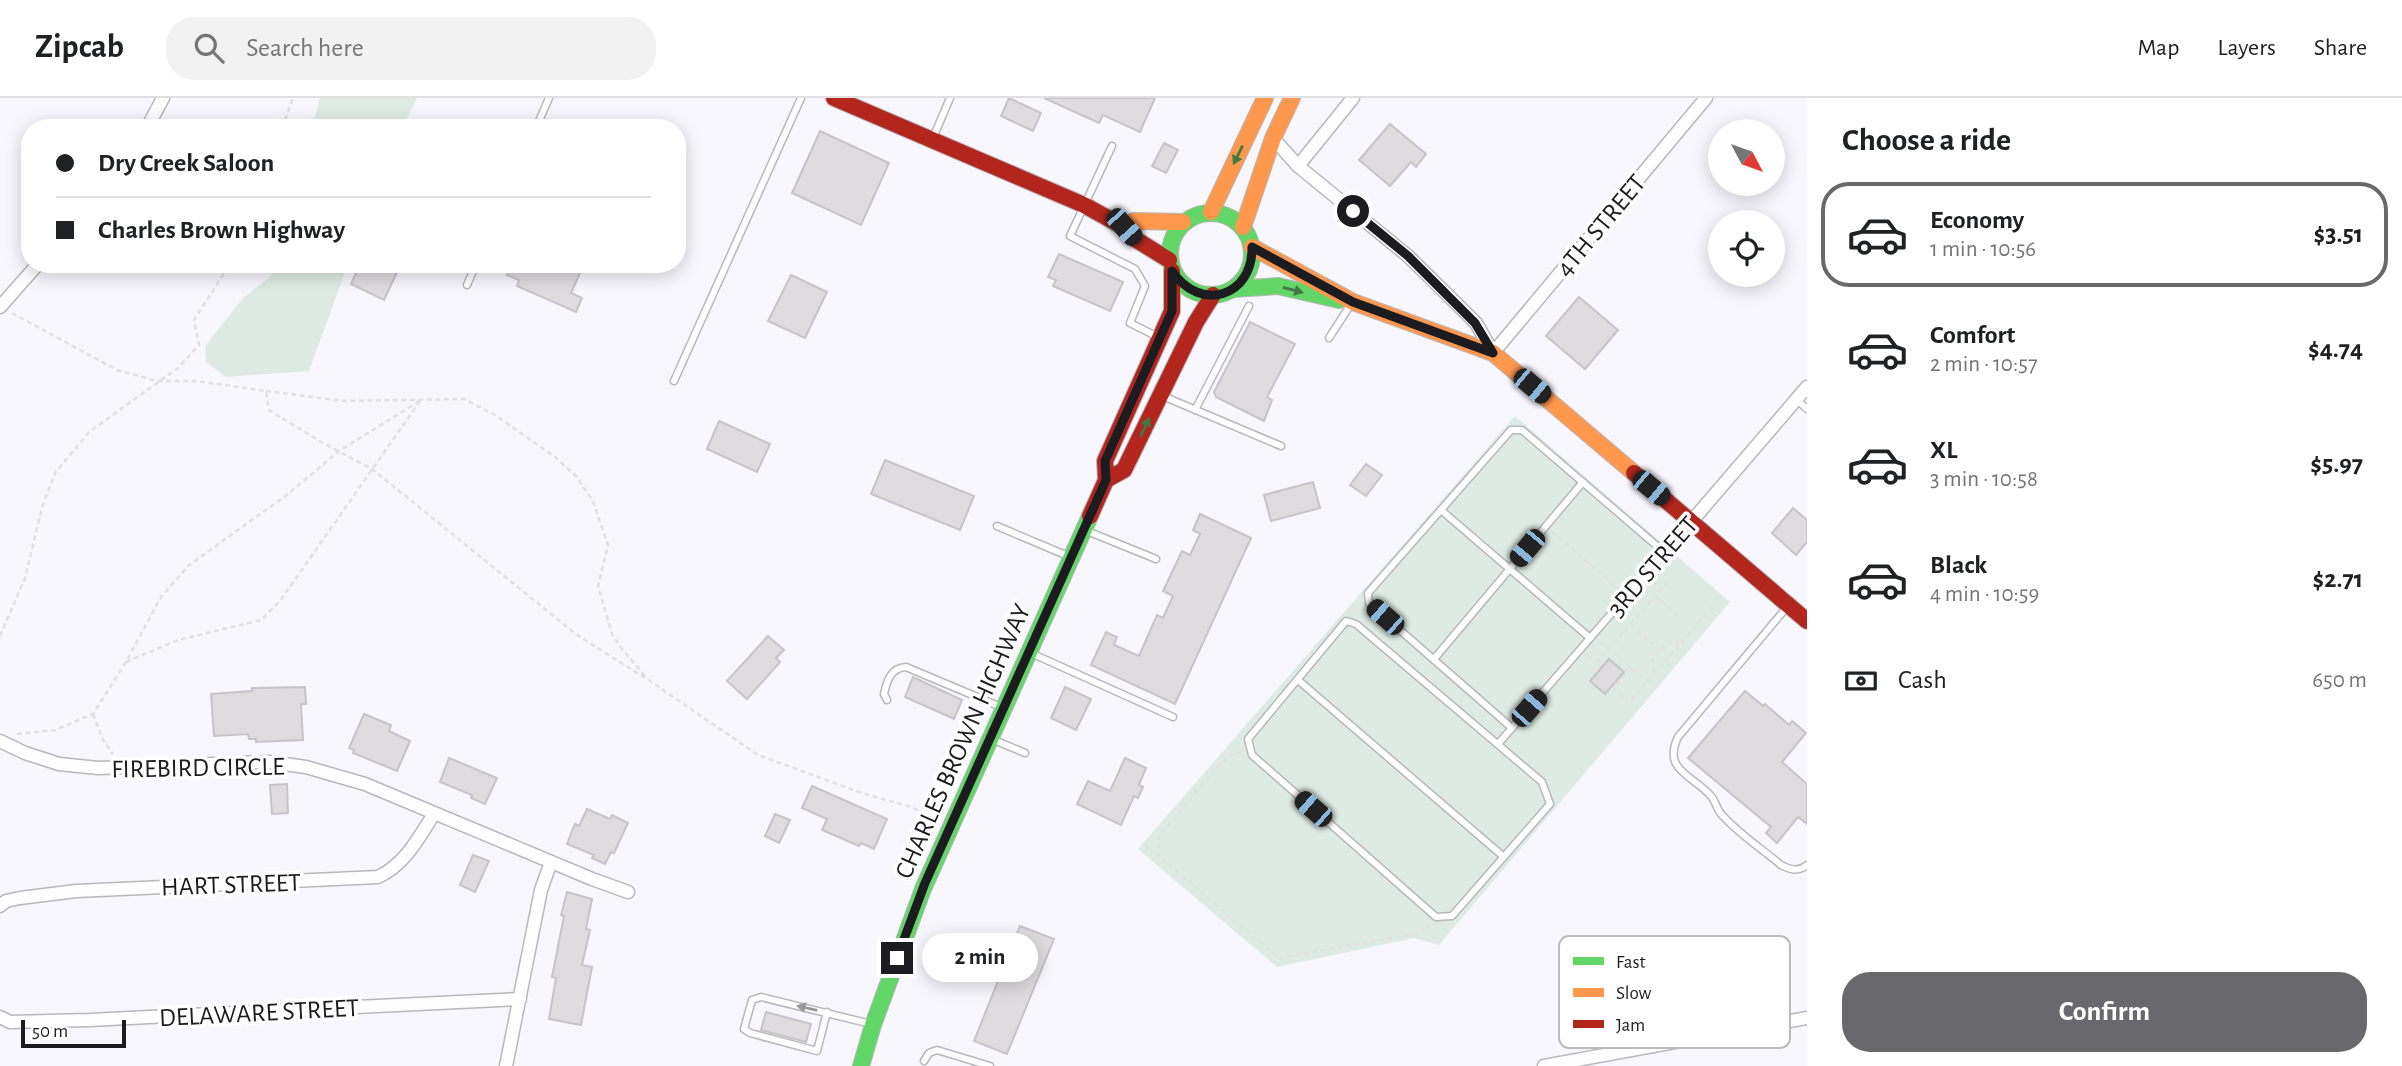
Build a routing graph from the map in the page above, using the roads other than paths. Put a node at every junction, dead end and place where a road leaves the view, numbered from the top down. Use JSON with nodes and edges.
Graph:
{"nodes":[{"id":1,"x":163,"y":98,"type":"edge"},
{"id":2,"x":548,"y":98,"type":"edge"},
{"id":3,"x":801,"y":98,"type":"edge"},
{"id":4,"x":834,"y":98,"type":"edge"},
{"id":5,"x":950,"y":98,"type":"edge"},
{"id":6,"x":1265,"y":98,"type":"edge"},
{"id":7,"x":1292,"y":98,"type":"edge"},
{"id":8,"x":1353,"y":98,"type":"edge"},
{"id":9,"x":1706,"y":98,"type":"edge"},
{"id":10,"x":152,"y":119,"type":"edge"},
{"id":11,"x":540,"y":119,"type":"edge"},
{"id":12,"x":1273,"y":138,"type":"junction"},
{"id":13,"x":932,"y":140,"type":"junction"},
{"id":14,"x":1112,"y":146,"type":"dead end"},
{"id":15,"x":1298,"y":166,"type":"junction"},
{"id":16,"x":1084,"y":205,"type":"junction"},
{"id":17,"x":1211,"y":212,"type":"junction"},
{"id":18,"x":1184,"y":222,"type":"junction"},
{"id":19,"x":1124,"y":227,"type":"junction"},
{"id":20,"x":1242,"y":227,"type":"junction"},
{"id":21,"x":1252,"y":247,"type":"junction"},
{"id":22,"x":1171,"y":266,"type":"junction"},
{"id":23,"x":30,"y":273,"type":"edge"},
{"id":24,"x":472,"y":273,"type":"edge"},
{"id":25,"x":467,"y":285,"type":"dead end"},
{"id":26,"x":1233,"y":289,"type":"junction"},
{"id":27,"x":1213,"y":295,"type":"junction"},
{"id":28,"x":1353,"y":302,"type":"junction"},
{"id":29,"x":1249,"y":306,"type":"dead end"},
{"id":30,"x":0,"y":307,"type":"edge"},
{"id":31,"x":1160,"y":338,"type":"junction"},
{"id":32,"x":1329,"y":338,"type":"dead end"},
{"id":33,"x":1493,"y":353,"type":"junction"},
{"id":34,"x":674,"y":381,"type":"dead end"},
{"id":35,"x":1807,"y":387,"type":"edge"},
{"id":36,"x":1160,"y":395,"type":"junction"},
{"id":37,"x":1796,"y":400,"type":"junction"},
{"id":38,"x":1807,"y":408,"type":"edge"},
{"id":39,"x":1195,"y":410,"type":"junction"},
{"id":40,"x":1281,"y":446,"type":"dead end"},
{"id":41,"x":1106,"y":480,"type":"junction"},
{"id":42,"x":1583,"y":482,"type":"junction"},
{"id":43,"x":1441,"y":510,"type":"junction"},
{"id":44,"x":1691,"y":522,"type":"junction"},
{"id":45,"x":997,"y":526,"type":"dead end"},
{"id":46,"x":1082,"y":529,"type":"junction"},
{"id":47,"x":1664,"y":552,"type":"junction"},
{"id":48,"x":1070,"y":556,"type":"junction"},
{"id":49,"x":1156,"y":559,"type":"dead end"},
{"id":50,"x":1510,"y":569,"type":"junction"},
{"id":51,"x":1788,"y":605,"type":"junction"},
{"id":52,"x":1807,"y":621,"type":"edge"},
{"id":53,"x":1591,"y":636,"type":"junction"},
{"id":54,"x":1028,"y":651,"type":"junction"},
{"id":55,"x":1434,"y":659,"type":"junction"},
{"id":56,"x":1298,"y":680,"type":"junction"},
{"id":57,"x":887,"y":700,"type":"dead end"},
{"id":58,"x":1003,"y":708,"type":"junction"},
{"id":59,"x":1173,"y":717,"type":"dead end"},
{"id":60,"x":1512,"y":728,"type":"junction"},
{"id":61,"x":989,"y":738,"type":"junction"},
{"id":62,"x":0,"y":741,"type":"edge"},
{"id":63,"x":1498,"y":744,"type":"junction"},
{"id":64,"x":1025,"y":753,"type":"dead end"},
{"id":65,"x":435,"y":814,"type":"junction"},
{"id":66,"x":1504,"y":857,"type":"junction"},
{"id":67,"x":551,"y":862,"type":"junction"},
{"id":68,"x":1807,"y":865,"type":"edge"},
{"id":69,"x":628,"y":892,"type":"dead end"},
{"id":70,"x":0,"y":906,"type":"edge"},
{"id":71,"x":520,"y":999,"type":"junction"},
{"id":72,"x":827,"y":1012,"type":"junction"},
{"id":73,"x":0,"y":1017,"type":"edge"},
{"id":74,"x":873,"y":1025,"type":"junction"},
{"id":75,"x":1643,"y":1048,"type":"edge"},
{"id":76,"x":924,"y":1061,"type":"dead end"},
{"id":77,"x":506,"y":1066,"type":"edge"},
{"id":78,"x":861,"y":1066,"type":"edge"},
{"id":79,"x":990,"y":1066,"type":"edge"},
{"id":80,"x":1544,"y":1066,"type":"edge"}],
"edges":[{"from":1,"to":10,"type":"street"},
{"from":2,"to":11,"type":"lane"},
{"from":3,"to":34,"type":"lane"},
{"from":4,"to":13,"type":"main road"},
{"from":5,"to":13,"type":"lane"},
{"from":6,"to":17,"type":"main road","one_way":true},
{"from":7,"to":12,"type":"main road"},
{"from":8,"to":15,"type":"street"},
{"from":9,"to":33,"type":"street","name":"4TH STREET"},
{"from":12,"to":15,"type":"street"},
{"from":12,"to":20,"type":"main road"},
{"from":13,"to":16,"type":"main road"},
{"from":14,"to":16,"type":"lane"},
{"from":15,"to":33,"type":"street"},
{"from":16,"to":19,"type":"main road"},
{"from":16,"to":31,"type":"lane"},
{"from":17,"to":18,"type":"main road"},
{"from":17,"to":20,"type":"main road"},
{"from":18,"to":19,"type":"main road"},
{"from":18,"to":22,"type":"main road"},
{"from":19,"to":22,"type":"main road"},
{"from":20,"to":21,"type":"main road"},
{"from":21,"to":26,"type":"main road"},
{"from":21,"to":28,"type":"main road"},
{"from":22,"to":27,"type":"main road"},
{"from":22,"to":31,"type":"main road","name":"CHARLES BROWN HIGHWAY"},
{"from":23,"to":30,"type":"street"},
{"from":24,"to":25,"type":"lane"},
{"from":26,"to":27,"type":"main road"},
{"from":26,"to":28,"type":"main road","one_way":true},
{"from":27,"to":36,"type":"main road","name":"CHARLES BROWN HIGHWAY"},
{"from":28,"to":32,"type":"lane"},
{"from":28,"to":33,"type":"main road"},
{"from":29,"to":39,"type":"lane"},
{"from":31,"to":41,"type":"main road","name":"CHARLES BROWN HIGHWAY"},
{"from":33,"to":44,"type":"main road"},
{"from":35,"to":37,"type":"street","name":"3RD STREET"},
{"from":36,"to":39,"type":"lane"},
{"from":41,"to":36,"type":"main road","name":"CHARLES BROWN HIGHWAY","one_way":true},
{"from":37,"to":38,"type":"lane"},
{"from":37,"to":44,"type":"street","name":"3RD STREET"},
{"from":39,"to":40,"type":"lane"},
{"from":41,"to":46,"type":"main road","name":"CHARLES BROWN HIGHWAY"},
{"from":42,"to":43,"type":"lane"},
{"from":42,"to":47,"type":"lane"},
{"from":42,"to":50,"type":"lane"},
{"from":43,"to":50,"type":"lane"},
{"from":43,"to":55,"type":"lane"},
{"from":44,"to":47,"type":"lane","name":"3RD STREET"},
{"from":44,"to":51,"type":"main road"},
{"from":45,"to":48,"type":"lane"},
{"from":46,"to":48,"type":"main road","name":"CHARLES BROWN HIGHWAY"},
{"from":46,"to":49,"type":"lane"},
{"from":47,"to":53,"type":"lane","name":"3RD STREET"},
{"from":48,"to":54,"type":"main road","name":"CHARLES BROWN HIGHWAY"},
{"from":50,"to":53,"type":"lane"},
{"from":50,"to":55,"type":"lane"},
{"from":51,"to":52,"type":"main road"},
{"from":51,"to":68,"type":"lane"},
{"from":53,"to":60,"type":"lane","name":"3RD STREET"},
{"from":54,"to":58,"type":"main road","name":"CHARLES BROWN HIGHWAY"},
{"from":54,"to":59,"type":"lane"},
{"from":55,"to":60,"type":"lane"},
{"from":56,"to":63,"type":"lane"},
{"from":56,"to":66,"type":"lane"},
{"from":56,"to":66,"type":"lane"},
{"from":57,"to":58,"type":"lane"},
{"from":58,"to":61,"type":"main road","name":"CHARLES BROWN HIGHWAY"},
{"from":60,"to":63,"type":"lane","name":"3RD STREET"},
{"from":61,"to":64,"type":"lane"},
{"from":61,"to":74,"type":"main road","name":"CHARLES BROWN HIGHWAY"},
{"from":62,"to":65,"type":"street","name":"FIREBIRD CIRCLE"},
{"from":63,"to":66,"type":"lane"},
{"from":65,"to":67,"type":"street","name":"FIREBIRD CIRCLE"},
{"from":65,"to":70,"type":"street","name":"HART STREET"},
{"from":67,"to":69,"type":"street","name":"FIREBIRD CIRCLE"},
{"from":67,"to":71,"type":"street"},
{"from":71,"to":73,"type":"street","name":"DELAWARE STREET"},
{"from":71,"to":77,"type":"street"},
{"from":72,"to":72,"type":"lane","one_way":true},
{"from":72,"to":74,"type":"lane"},
{"from":74,"to":78,"type":"main road","name":"CHARLES BROWN HIGHWAY"},
{"from":75,"to":80,"type":"street"},
{"from":76,"to":79,"type":"lane"}]}
